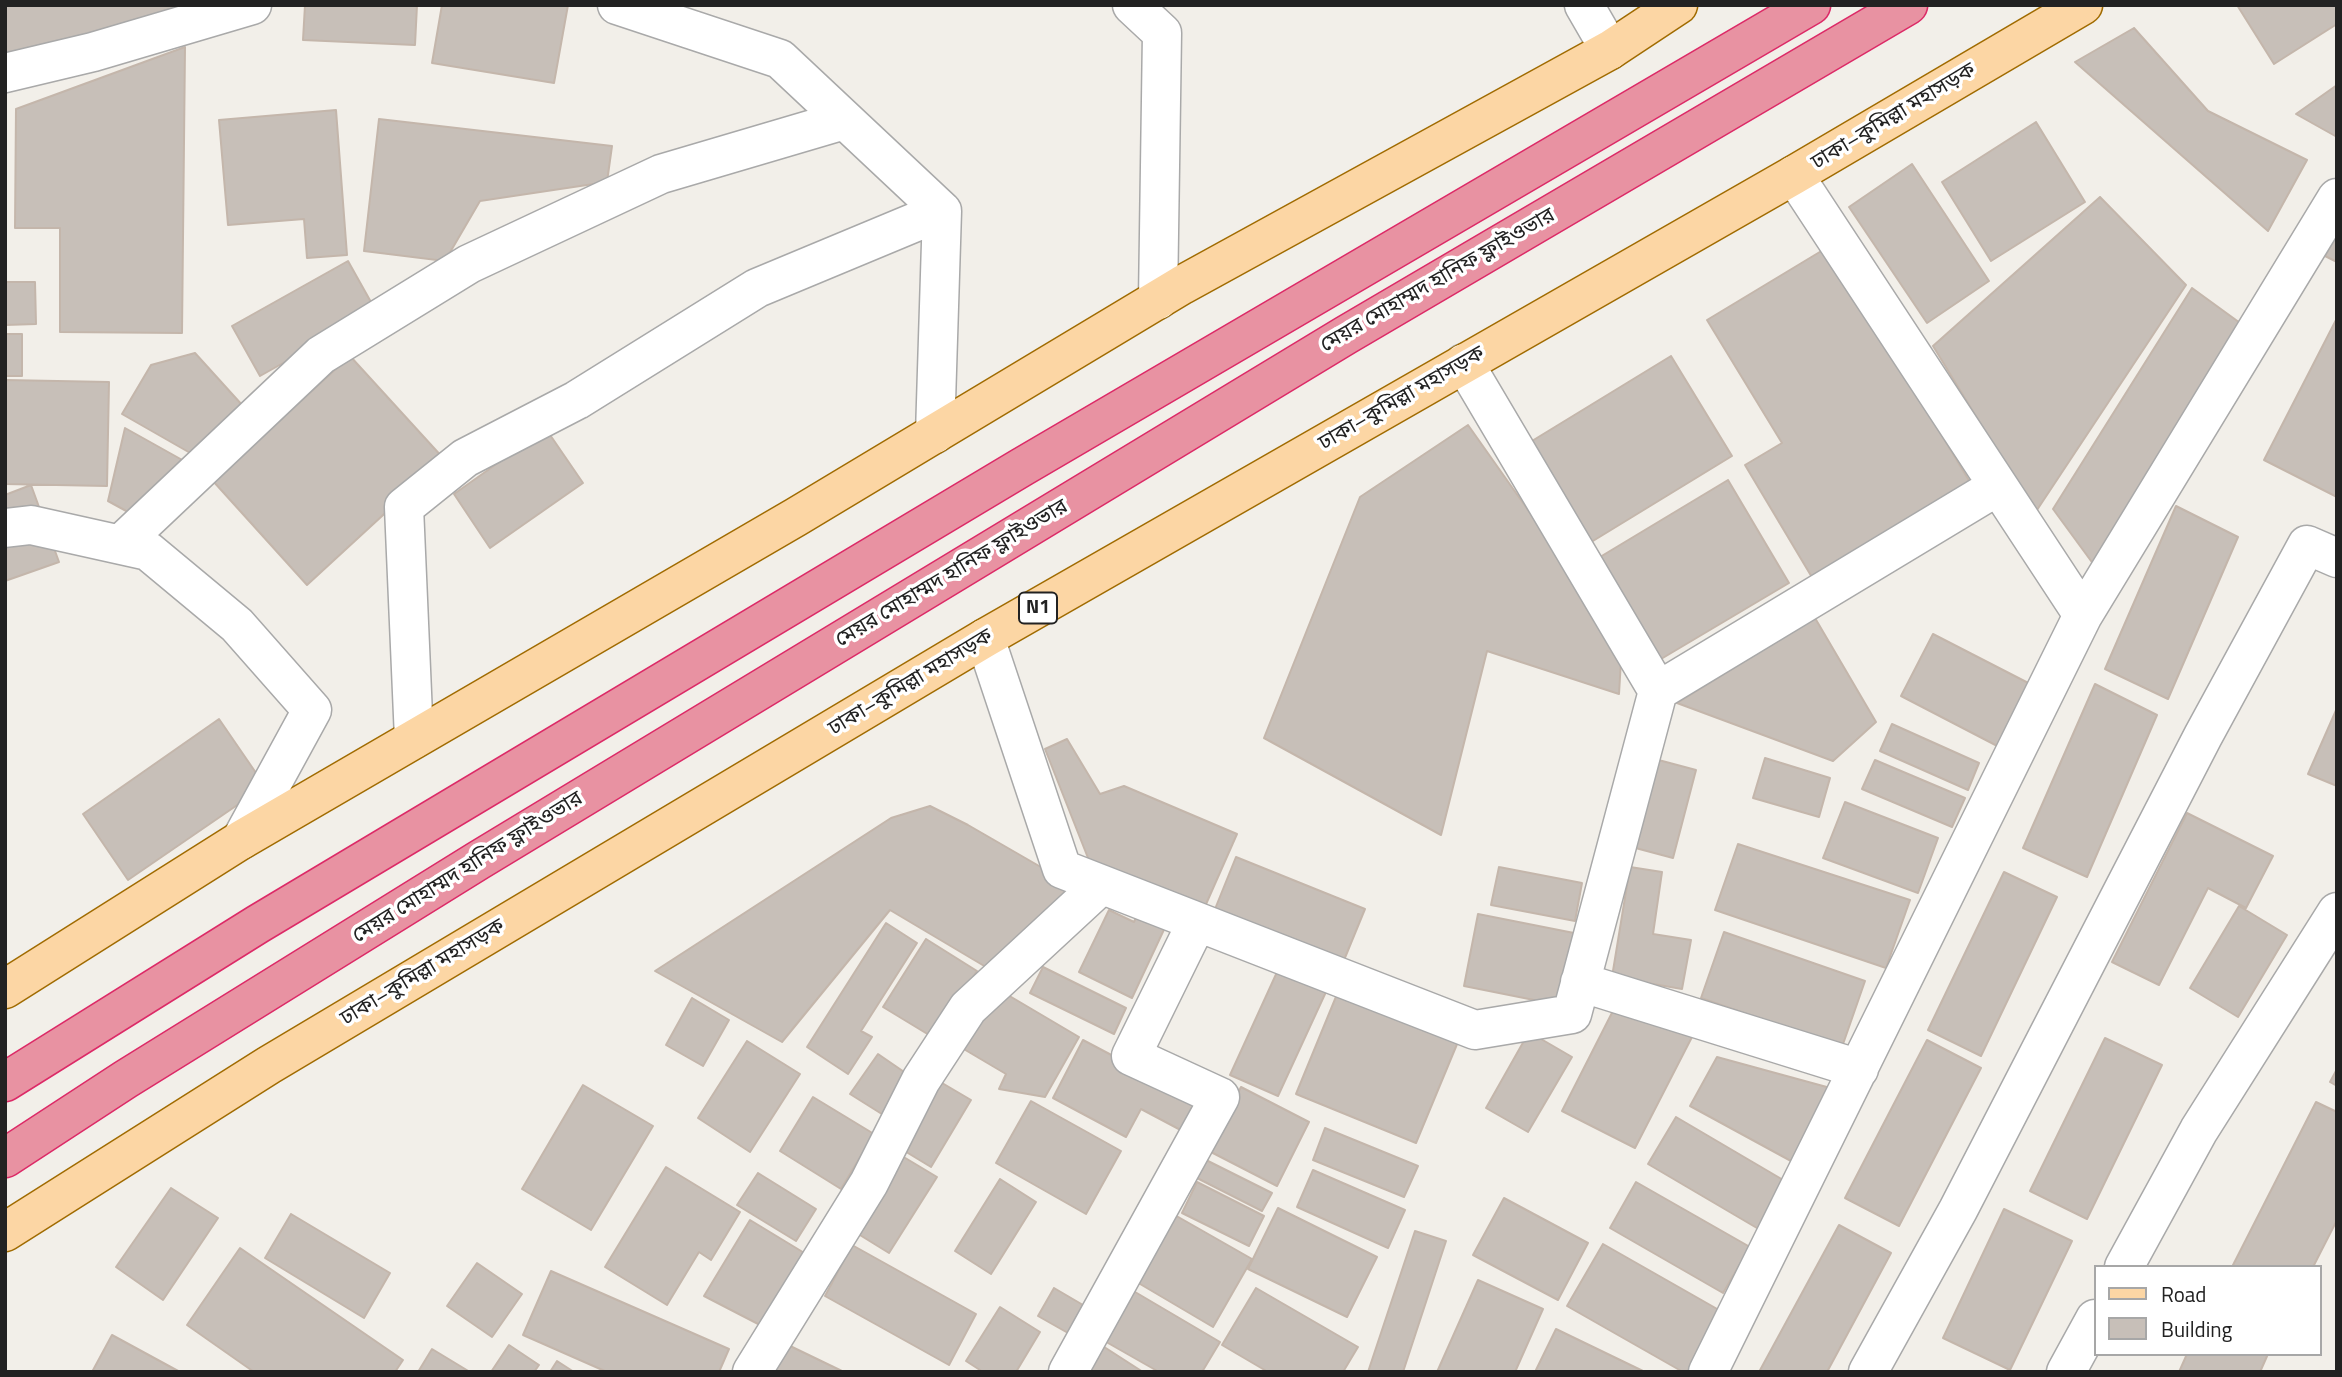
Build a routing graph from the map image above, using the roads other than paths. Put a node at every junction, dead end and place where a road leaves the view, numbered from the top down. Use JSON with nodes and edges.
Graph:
{"nodes":[{"id":1,"x":251,"y":5,"type":"edge"},
{"id":2,"x":617,"y":5,"type":"edge"},
{"id":3,"x":1132,"y":5,"type":"edge"},
{"id":4,"x":1584,"y":5,"type":"edge"},
{"id":5,"x":1678,"y":5,"type":"edge"},
{"id":6,"x":1811,"y":5,"type":"edge"},
{"id":7,"x":1908,"y":5,"type":"edge"},
{"id":8,"x":2082,"y":5,"type":"edge"},
{"id":9,"x":1610,"y":50,"type":"junction"},
{"id":10,"x":5,"y":73,"type":"edge"},
{"id":11,"x":844,"y":120,"type":"junction"},
{"id":12,"x":1794,"y":175,"type":"junction"},
{"id":13,"x":2337,"y":198,"type":"edge"},
{"id":14,"x":942,"y":211,"type":"junction"},
{"id":15,"x":1158,"y":300,"type":"junction"},
{"id":16,"x":1464,"y":363,"type":"junction"},
{"id":17,"x":935,"y":434,"type":"junction"},
{"id":18,"x":1998,"y":486,"type":"junction"},
{"id":19,"x":5,"y":528,"type":"edge"},
{"id":20,"x":121,"y":544,"type":"junction"},
{"id":21,"x":2337,"y":558,"type":"edge"},
{"id":22,"x":2083,"y":615,"type":"junction"},
{"id":23,"x":985,"y":638,"type":"junction"},
{"id":24,"x":1658,"y":691,"type":"junction"},
{"id":25,"x":414,"y":739,"type":"junction"},
{"id":26,"x":242,"y":840,"type":"junction"},
{"id":27,"x":1101,"y":885,"type":"junction"},
{"id":28,"x":2337,"y":912,"type":"edge"},
{"id":29,"x":1197,"y":922,"type":"junction"},
{"id":30,"x":1580,"y":982,"type":"junction"},
{"id":31,"x":5,"y":989,"type":"edge"},
{"id":32,"x":1859,"y":1069,"type":"junction"},
{"id":33,"x":5,"y":1082,"type":"edge"},
{"id":34,"x":5,"y":1158,"type":"edge"},
{"id":35,"x":18,"y":1223,"type":"edge"},
{"id":36,"x":5,"y":1244,"type":"edge"},
{"id":37,"x":2125,"y":1265,"type":"edge"},
{"id":38,"x":2094,"y":1321,"type":"edge"},
{"id":39,"x":752,"y":1372,"type":"edge"},
{"id":40,"x":1068,"y":1372,"type":"edge"},
{"id":41,"x":1708,"y":1372,"type":"edge"},
{"id":42,"x":1868,"y":1372,"type":"edge"},
{"id":43,"x":2066,"y":1372,"type":"edge"}],
"edges":[{"from":1,"to":10,"type":"street"},
{"from":2,"to":11,"type":"street"},
{"from":3,"to":15,"type":"street"},
{"from":4,"to":9,"type":"street"},
{"from":5,"to":9,"type":"main road"},
{"from":6,"to":33,"type":"highway"},
{"from":7,"to":34,"type":"highway","name":"মেয়র মোহাম্মদ হানিফ ফ্লাইওভার"},
{"from":8,"to":12,"type":"main road","name":"ঢাকা–কুমিল্লা মহাসড়ক","number":"N1"},
{"from":9,"to":15,"type":"main road"},
{"from":11,"to":14,"type":"street"},
{"from":11,"to":20,"type":"street"},
{"from":12,"to":16,"type":"main road","name":"ঢাকা–কুমিল্লা মহাসড়ক","number":"N1"},
{"from":12,"to":18,"type":"street"},
{"from":13,"to":22,"type":"street"},
{"from":14,"to":17,"type":"street"},
{"from":14,"to":25,"type":"street"},
{"from":15,"to":17,"type":"main road"},
{"from":16,"to":23,"type":"main road","name":"ঢাকা–কুমিল্লা মহাসড়ক","number":"N1"},
{"from":16,"to":24,"type":"street"},
{"from":17,"to":25,"type":"main road"},
{"from":18,"to":22,"type":"street"},
{"from":18,"to":24,"type":"street"},
{"from":19,"to":20,"type":"street"},
{"from":20,"to":26,"type":"street"},
{"from":21,"to":42,"type":"street"},
{"from":22,"to":32,"type":"street"},
{"from":23,"to":27,"type":"street"},
{"from":23,"to":35,"type":"main road","name":"ঢাকা–কুমিল্লা মহাসড়ক","number":"N1"},
{"from":24,"to":30,"type":"street"},
{"from":25,"to":26,"type":"main road"},
{"from":26,"to":31,"type":"main road"},
{"from":27,"to":29,"type":"street"},
{"from":27,"to":39,"type":"street"},
{"from":28,"to":37,"type":"street"},
{"from":29,"to":30,"type":"street"},
{"from":29,"to":40,"type":"street"},
{"from":30,"to":32,"type":"street"},
{"from":32,"to":41,"type":"street"},
{"from":35,"to":36,"type":"main road","name":"ঢাকা–কুমিল্লা মহাসড়ক"},
{"from":38,"to":43,"type":"street"}]}
